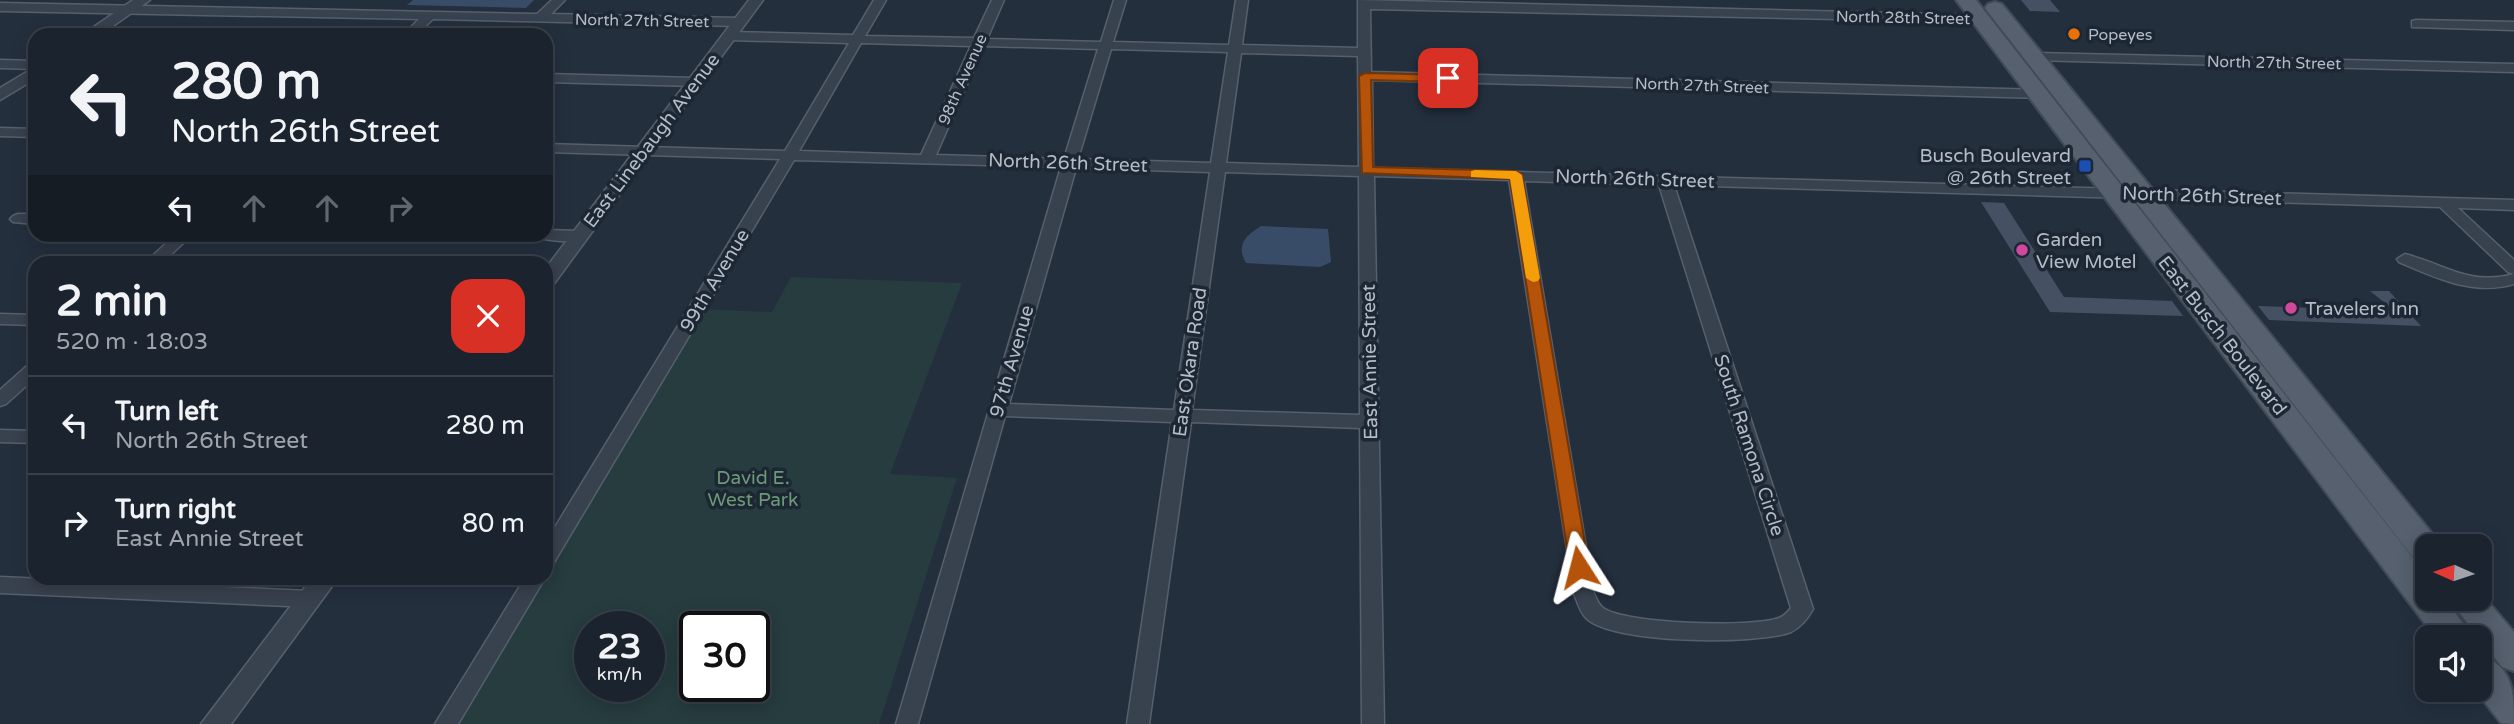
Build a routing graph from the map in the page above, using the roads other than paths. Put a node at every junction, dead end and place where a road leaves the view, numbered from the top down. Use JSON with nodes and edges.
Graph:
{"nodes":[{"id":1,"x":144,"y":0,"type":"edge"},
{"id":2,"x":394,"y":0,"type":"edge"},
{"id":3,"x":558,"y":0,"type":"edge"},
{"id":4,"x":756,"y":0,"type":"edge"},
{"id":5,"x":880,"y":0,"type":"edge"},
{"id":6,"x":998,"y":0,"type":"edge"},
{"id":7,"x":1120,"y":0,"type":"edge"},
{"id":8,"x":1242,"y":0,"type":"edge"},
{"id":9,"x":1966,"y":0,"type":"edge"},
{"id":10,"x":1364,"y":3,"type":"edge"},
{"id":11,"x":0,"y":7,"type":"edge"},
{"id":12,"x":1984,"y":9,"type":"edge"},
{"id":13,"x":128,"y":10,"type":"junction"},
{"id":14,"x":377,"y":13,"type":"junction"},
{"id":15,"x":430,"y":15,"type":"junction"},
{"id":16,"x":540,"y":18,"type":"junction"},
{"id":17,"x":2416,"y":24,"type":"dead end"},
{"id":18,"x":2514,"y":26,"type":"edge"},
{"id":19,"x":101,"y":28,"type":"edge"},
{"id":20,"x":416,"y":28,"type":"edge"},
{"id":21,"x":734,"y":29,"type":"junction"},
{"id":22,"x":856,"y":40,"type":"junction"},
{"id":23,"x":978,"y":43,"type":"junction"},
{"id":24,"x":1106,"y":46,"type":"junction"},
{"id":25,"x":1234,"y":49,"type":"junction"},
{"id":26,"x":1364,"y":52,"type":"junction"},
{"id":27,"x":2035,"y":57,"type":"junction"},
{"id":28,"x":0,"y":64,"type":"edge"},
{"id":29,"x":28,"y":65,"type":"edge"},
{"id":30,"x":2514,"y":68,"type":"edge"},
{"id":31,"x":1365,"y":76,"type":"junction"},
{"id":32,"x":28,"y":77,"type":"edge"},
{"id":33,"x":553,"y":78,"type":"edge"},
{"id":34,"x":695,"y":82,"type":"junction"},
{"id":35,"x":2039,"y":94,"type":"junction"},
{"id":36,"x":0,"y":95,"type":"edge"},
{"id":37,"x":0,"y":132,"type":"edge"},
{"id":38,"x":28,"y":134,"type":"edge"},
{"id":39,"x":553,"y":148,"type":"edge"},
{"id":40,"x":643,"y":151,"type":"junction"},
{"id":41,"x":789,"y":156,"type":"junction"},
{"id":42,"x":927,"y":158,"type":"junction"},
{"id":43,"x":1070,"y":162,"type":"junction"},
{"id":44,"x":1216,"y":166,"type":"junction"},
{"id":45,"x":1366,"y":171,"type":"junction"},
{"id":46,"x":1516,"y":175,"type":"junction"},
{"id":47,"x":1665,"y":179,"type":"junction"},
{"id":48,"x":2113,"y":192,"type":"junction"},
{"id":49,"x":2142,"y":193,"type":"junction"},
{"id":50,"x":2445,"y":204,"type":"junction"},
{"id":51,"x":2514,"y":205,"type":"edge"},
{"id":52,"x":18,"y":219,"type":"dead end"},
{"id":53,"x":28,"y":219,"type":"edge"},
{"id":54,"x":553,"y":235,"type":"edge"},
{"id":55,"x":580,"y":236,"type":"junction"},
{"id":56,"x":177,"y":242,"type":"edge"},
{"id":57,"x":161,"y":256,"type":"edge"},
{"id":58,"x":2405,"y":260,"type":"dead end"},
{"id":59,"x":2514,"y":269,"type":"edge"},
{"id":60,"x":553,"y":272,"type":"edge"},
{"id":61,"x":2514,"y":279,"type":"edge"},
{"id":62,"x":0,"y":319,"type":"edge"},
{"id":63,"x":28,"y":320,"type":"edge"},
{"id":64,"x":2246,"y":365,"type":"junction"},
{"id":65,"x":28,"y":374,"type":"edge"},
{"id":66,"x":0,"y":400,"type":"edge"},
{"id":67,"x":997,"y":410,"type":"junction"},
{"id":68,"x":1182,"y":414,"type":"junction"},
{"id":69,"x":1370,"y":422,"type":"junction"},
{"id":70,"x":0,"y":436,"type":"edge"},
{"id":71,"x":28,"y":437,"type":"edge"},
{"id":72,"x":2390,"y":504,"type":"junction"},
{"id":73,"x":2415,"y":536,"type":"edge"},
{"id":74,"x":553,"y":547,"type":"edge"},
{"id":75,"x":0,"y":585,"type":"edge"},
{"id":76,"x":321,"y":585,"type":"edge"},
{"id":77,"x":531,"y":585,"type":"edge"},
{"id":78,"x":310,"y":599,"type":"junction"},
{"id":79,"x":2476,"y":611,"type":"edge"},
{"id":80,"x":2446,"y":625,"type":"edge"},
{"id":81,"x":2514,"y":657,"type":"edge"},
{"id":82,"x":2492,"y":684,"type":"edge"},
{"id":83,"x":2514,"y":712,"type":"edge"},
{"id":84,"x":215,"y":724,"type":"edge"},
{"id":85,"x":446,"y":724,"type":"edge"},
{"id":86,"x":906,"y":724,"type":"edge"},
{"id":87,"x":1138,"y":724,"type":"edge"},
{"id":88,"x":1373,"y":724,"type":"edge"}],
"edges":[{"from":1,"to":13,"type":"street"},
{"from":2,"to":14,"type":"street"},
{"from":3,"to":16,"type":"street"},
{"from":4,"to":21,"type":"street","name":"East Linebaugh Avenue"},
{"from":5,"to":22,"type":"street","name":"99th Avenue"},
{"from":6,"to":23,"type":"street","name":"98th Avenue"},
{"from":7,"to":24,"type":"street","name":"97th Avenue"},
{"from":8,"to":25,"type":"street","name":"East Okara Road"},
{"from":9,"to":12,"type":"main road","name":"East Busch Boulevard"},
{"from":10,"to":12,"type":"street","name":"North 28th Street"},
{"from":10,"to":26,"type":"street","name":"East Annie Street"},
{"from":11,"to":13,"type":"street","name":"North 27th Street"},
{"from":12,"to":27,"type":"main road","name":"East Busch Boulevard"},
{"from":12,"to":35,"type":"main road","name":"East Busch Boulevard"},
{"from":13,"to":14,"type":"street","name":"North 27th Street"},
{"from":13,"to":19,"type":"street"},
{"from":14,"to":15,"type":"street","name":"North 27th Street"},
{"from":15,"to":16,"type":"street","name":"North 27th Street"},
{"from":15,"to":20,"type":"street"},
{"from":16,"to":21,"type":"street","name":"North 27th Street"},
{"from":17,"to":18,"type":"street"},
{"from":21,"to":22,"type":"street","name":"North 27th Street"},
{"from":21,"to":34,"type":"street","name":"East Linebaugh Avenue"},
{"from":22,"to":23,"type":"street","name":"North 27th Street"},
{"from":22,"to":41,"type":"street","name":"99th Avenue"},
{"from":23,"to":24,"type":"street","name":"North 27th Street"},
{"from":23,"to":42,"type":"street","name":"98th Avenue"},
{"from":24,"to":25,"type":"street","name":"North 27th Street"},
{"from":24,"to":43,"type":"street","name":"97th Avenue"},
{"from":25,"to":26,"type":"street","name":"North 27th Street"},
{"from":25,"to":44,"type":"street","name":"East Okara Road"},
{"from":26,"to":31,"type":"street","name":"East Annie Street"},
{"from":27,"to":30,"type":"street","name":"North 27th Street"},
{"from":27,"to":49,"type":"main road","name":"East Busch Boulevard"},
{"from":28,"to":29,"type":"street"},
{"from":31,"to":35,"type":"street","name":"North 27th Street"},
{"from":31,"to":45,"type":"street","name":"East Annie Street"},
{"from":32,"to":36,"type":"street"},
{"from":33,"to":34,"type":"street"},
{"from":34,"to":40,"type":"street","name":"East Linebaugh Avenue"},
{"from":35,"to":48,"type":"main road","name":"East Busch Boulevard"},
{"from":37,"to":38,"type":"street"},
{"from":39,"to":40,"type":"street","name":"North 26th Street"},
{"from":40,"to":41,"type":"street","name":"North 26th Street"},
{"from":40,"to":55,"type":"street","name":"East Linebaugh Avenue"},
{"from":41,"to":42,"type":"street","name":"North 26th Street"},
{"from":41,"to":74,"type":"street","name":"99th Avenue"},
{"from":42,"to":43,"type":"street","name":"North 26th Street"},
{"from":43,"to":44,"type":"street","name":"North 26th Street"},
{"from":43,"to":67,"type":"street","name":"97th Avenue"},
{"from":44,"to":45,"type":"street","name":"North 26th Street"},
{"from":44,"to":68,"type":"street","name":"East Okara Road"},
{"from":45,"to":46,"type":"street","name":"North 26th Street"},
{"from":45,"to":69,"type":"street","name":"East Annie Street"},
{"from":46,"to":47,"type":"street","name":"North 26th Street"},
{"from":46,"to":47,"type":"street","name":"South Ramona Circle"},
{"from":47,"to":48,"type":"street","name":"North 26th Street"},
{"from":48,"to":49,"type":"street","name":"North 26th Street"},
{"from":48,"to":64,"type":"main road","name":"East Busch Boulevard"},
{"from":49,"to":50,"type":"street","name":"North 26th Street"},
{"from":49,"to":72,"type":"main road","name":"East Busch Boulevard"},
{"from":50,"to":51,"type":"street","name":"North 26th Street"},
{"from":50,"to":59,"type":"street"},
{"from":52,"to":53,"type":"street"},
{"from":54,"to":55,"type":"street"},
{"from":55,"to":60,"type":"street","name":"East Linebaugh Avenue"},
{"from":56,"to":57,"type":"street"},
{"from":58,"to":61,"type":"street"},
{"from":62,"to":63,"type":"street"},
{"from":64,"to":72,"type":"main road"},
{"from":64,"to":80,"type":"main road","name":"East Busch Boulevard"},
{"from":65,"to":66,"type":"street"},
{"from":67,"to":68,"type":"street"},
{"from":67,"to":86,"type":"street","name":"97th Avenue"},
{"from":68,"to":69,"type":"street"},
{"from":68,"to":87,"type":"street","name":"East Okara Road"},
{"from":69,"to":88,"type":"street","name":"East Annie Street"},
{"from":70,"to":71,"type":"street"},
{"from":72,"to":73,"type":"main road","name":"East Busch Boulevard"},
{"from":75,"to":78,"type":"street"},
{"from":76,"to":78,"type":"street"},
{"from":77,"to":85,"type":"street"},
{"from":78,"to":84,"type":"street"},
{"from":79,"to":81,"type":"main road"},
{"from":82,"to":83,"type":"main road"}]}
